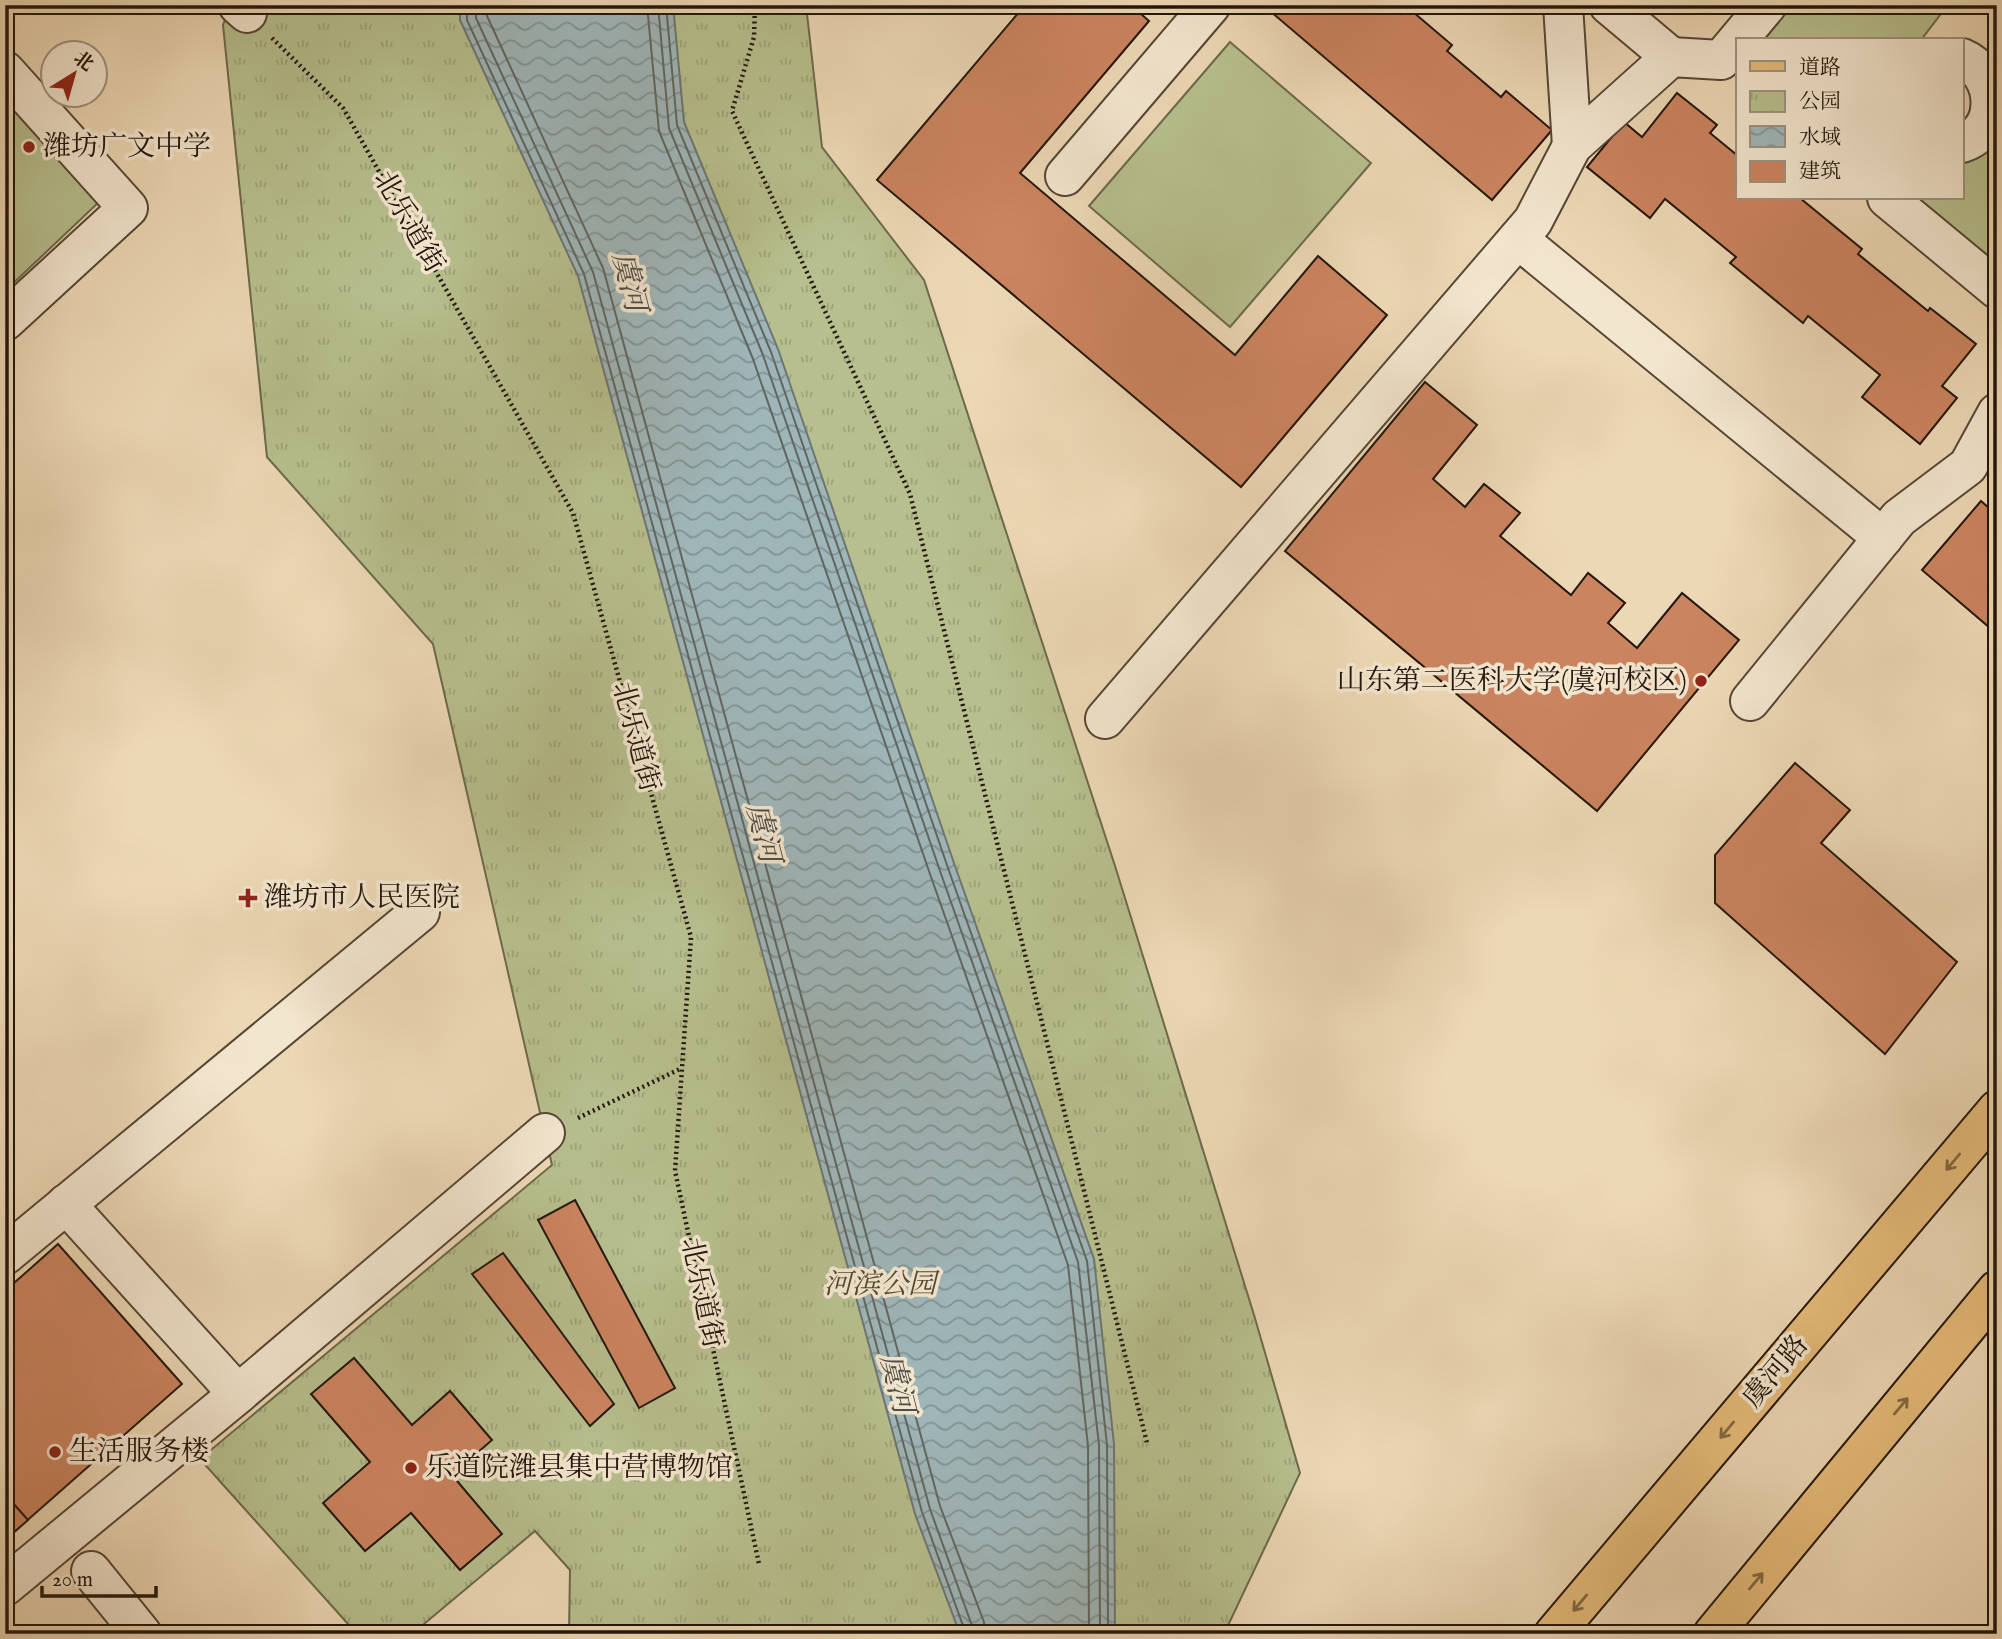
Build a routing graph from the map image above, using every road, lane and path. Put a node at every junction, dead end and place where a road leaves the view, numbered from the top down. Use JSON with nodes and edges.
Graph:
{"nodes":[{"id":1,"x":755,"y":5,"type":"edge"},
{"id":2,"x":1211,"y":5,"type":"edge"},
{"id":3,"x":1563,"y":5,"type":"edge"},
{"id":4,"x":1609,"y":5,"type":"edge"},
{"id":5,"x":1767,"y":5,"type":"edge"},
{"id":6,"x":242,"y":9,"type":"edge"},
{"id":7,"x":1747,"y":38,"type":"edge"},
{"id":8,"x":1671,"y":57,"type":"junction"},
{"id":9,"x":1964,"y":59,"type":"edge"},
{"id":10,"x":1729,"y":67,"type":"edge"},
{"id":11,"x":5,"y":71,"type":"edge"},
{"id":12,"x":1964,"y":142,"type":"edge"},
{"id":13,"x":1572,"y":146,"type":"junction"},
{"id":14,"x":1065,"y":176,"type":"dead end"},
{"id":15,"x":1889,"y":200,"type":"edge"},
{"id":16,"x":1518,"y":239,"type":"junction"},
{"id":17,"x":1997,"y":289,"type":"edge"},
{"id":18,"x":5,"y":321,"type":"edge"},
{"id":19,"x":1997,"y":413,"type":"edge"},
{"id":20,"x":1882,"y":538,"type":"junction"},
{"id":21,"x":1750,"y":701,"type":"dead end"},
{"id":22,"x":1105,"y":719,"type":"dead end"},
{"id":23,"x":420,"y":912,"type":"dead end"},
{"id":24,"x":682,"y":1068,"type":"junction"},
{"id":25,"x":1997,"y":1110,"type":"edge"},
{"id":26,"x":545,"y":1133,"type":"joint"},
{"id":27,"x":66,"y":1204,"type":"junction"},
{"id":28,"x":5,"y":1255,"type":"edge"},
{"id":29,"x":1997,"y":1290,"type":"edge"},
{"id":30,"x":238,"y":1394,"type":"junction"},
{"id":31,"x":1147,"y":1443,"type":"dead end"},
{"id":32,"x":759,"y":1564,"type":"dead end"},
{"id":33,"x":91,"y":1571,"type":"dead end"},
{"id":34,"x":5,"y":1586,"type":"edge"},
{"id":35,"x":142,"y":1634,"type":"edge"},
{"id":36,"x":1554,"y":1634,"type":"edge"},
{"id":37,"x":1713,"y":1634,"type":"edge"}],
"edges":[{"from":1,"to":31,"type":"path"},
{"from":2,"to":14,"type":"street"},
{"from":3,"to":13,"type":"street"},
{"from":4,"to":8,"type":"street"},
{"from":5,"to":7,"type":"street"},
{"from":6,"to":24,"type":"path","name":"北乐道街"},
{"from":8,"to":10,"type":"street"},
{"from":8,"to":13,"type":"street"},
{"from":9,"to":12,"type":"street"},
{"from":11,"to":18,"type":"street"},
{"from":13,"to":16,"type":"street"},
{"from":15,"to":17,"type":"street"},
{"from":16,"to":20,"type":"street"},
{"from":16,"to":22,"type":"street"},
{"from":19,"to":20,"type":"street"},
{"from":20,"to":21,"type":"street"},
{"from":23,"to":27,"type":"street"},
{"from":24,"to":26,"type":"path"},
{"from":24,"to":32,"type":"path","name":"北乐道街"},
{"from":25,"to":36,"type":"main road","name":"虞河路","one_way":true},
{"from":26,"to":30,"type":"street"},
{"from":27,"to":28,"type":"street"},
{"from":27,"to":30,"type":"street"},
{"from":37,"to":29,"type":"main road","one_way":true},
{"from":30,"to":34,"type":"street"},
{"from":33,"to":35,"type":"street"}]}
